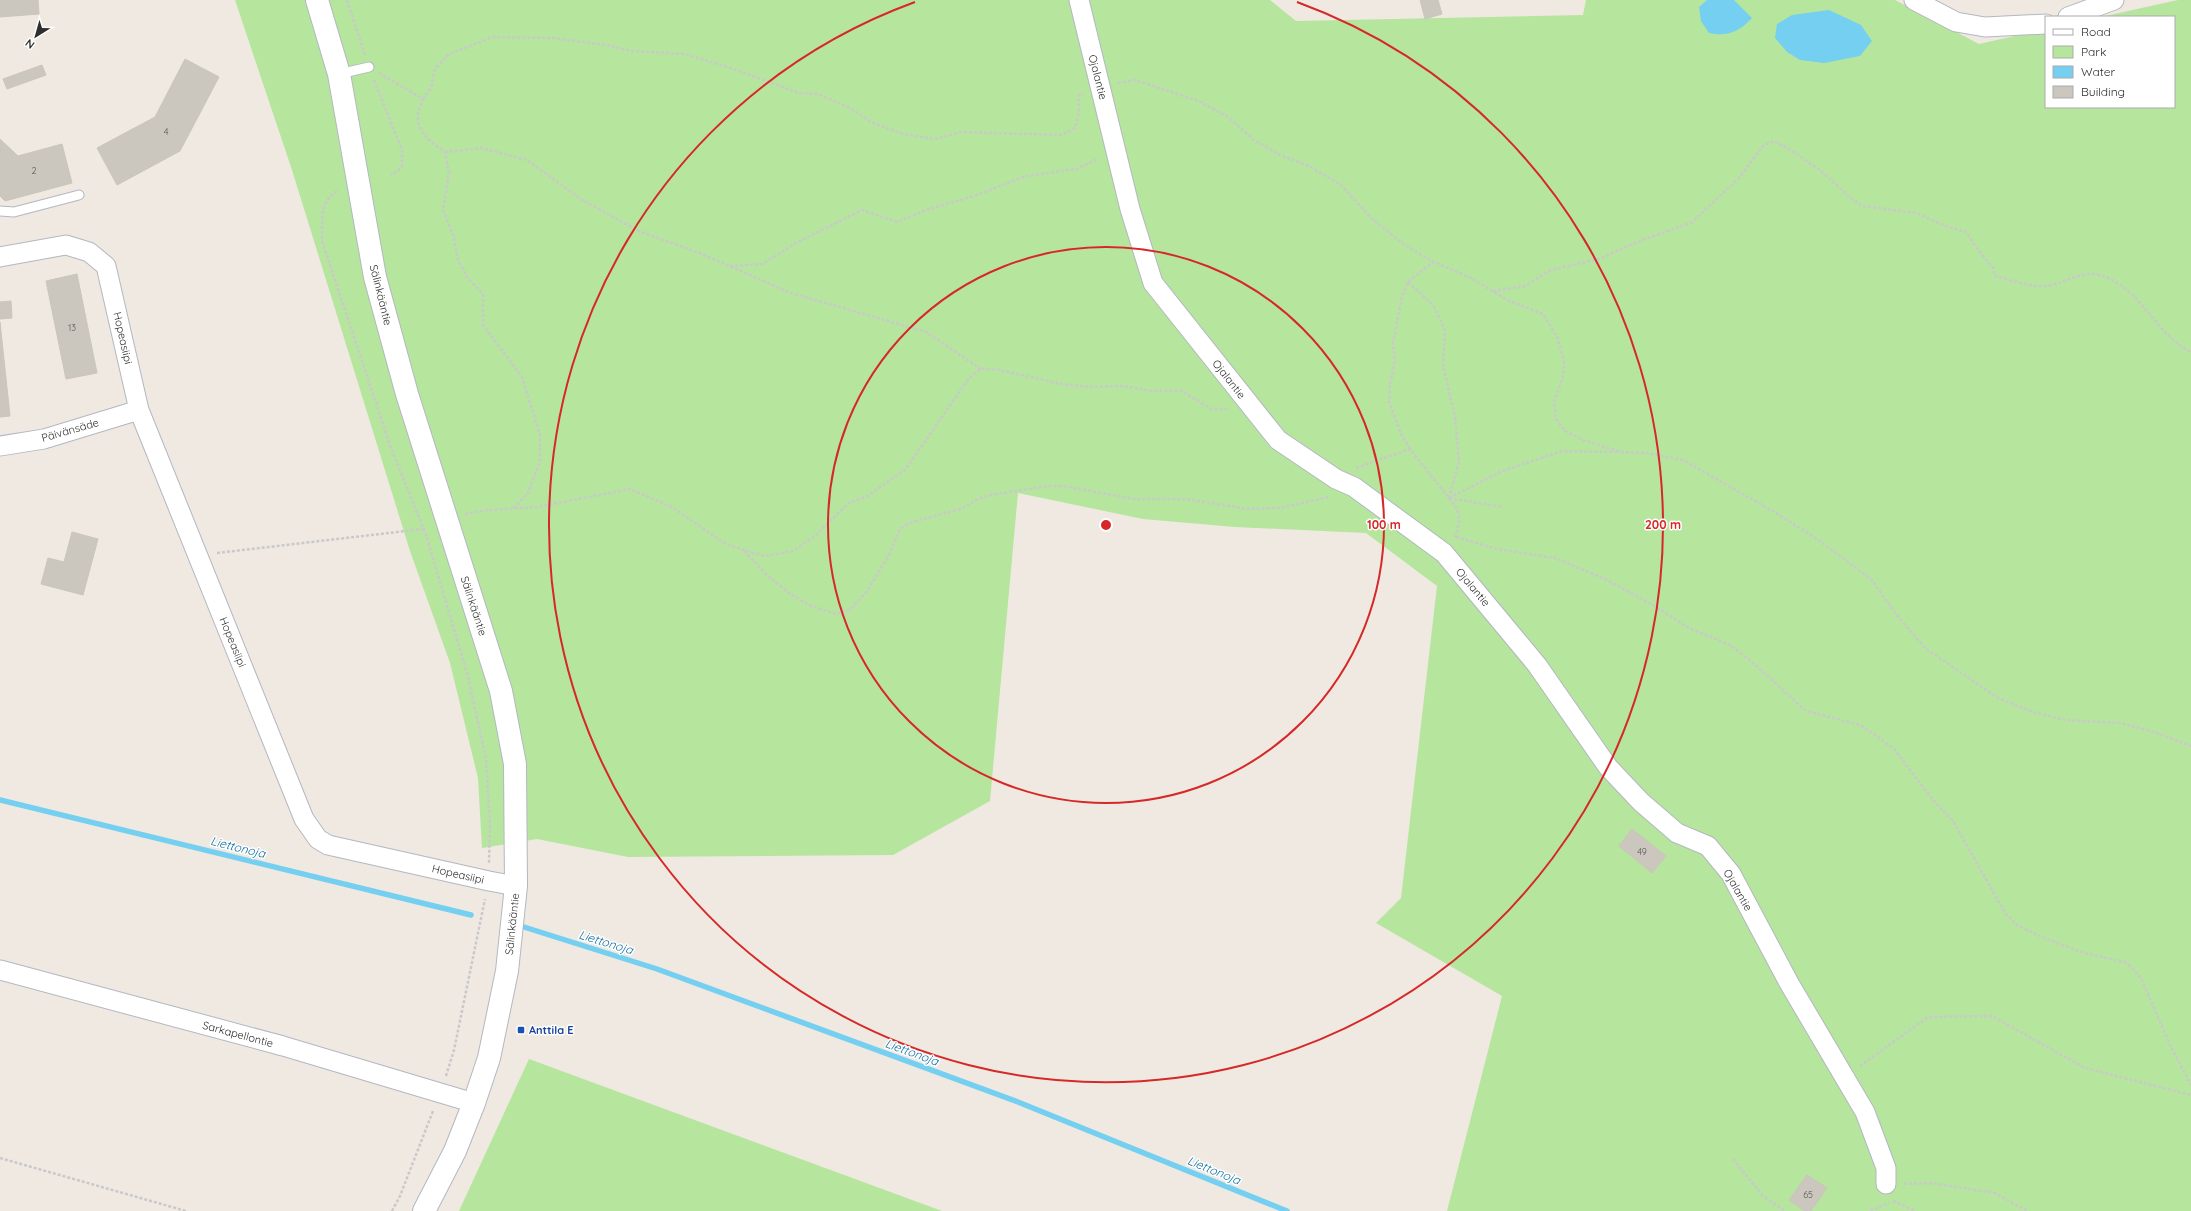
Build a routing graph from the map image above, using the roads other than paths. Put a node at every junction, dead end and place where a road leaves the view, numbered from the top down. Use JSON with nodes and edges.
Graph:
{"nodes":[{"id":1,"x":317,"y":0,"type":"edge"},
{"id":2,"x":1079,"y":0,"type":"edge"},
{"id":3,"x":1914,"y":0,"type":"edge"},
{"id":4,"x":2114,"y":0,"type":"edge"},
{"id":5,"x":2071,"y":16,"type":"edge"},
{"id":6,"x":2045,"y":24,"type":"edge"},
{"id":7,"x":369,"y":67,"type":"road end"},
{"id":8,"x":339,"y":74,"type":"junction"},
{"id":9,"x":78,"y":195,"type":"dead end"},
{"id":10,"x":0,"y":211,"type":"edge"},
{"id":11,"x":0,"y":257,"type":"edge"},
{"id":12,"x":139,"y":410,"type":"junction"},
{"id":13,"x":0,"y":446,"type":"edge"},
{"id":14,"x":516,"y":886,"type":"junction"},
{"id":15,"x":0,"y":970,"type":"edge"},
{"id":16,"x":474,"y":1103,"type":"junction"},
{"id":17,"x":1886,"y":1184,"type":"road end"},
{"id":18,"x":424,"y":1211,"type":"edge"}],
"edges":[{"from":1,"to":8,"type":"street","name":"Sälinkääntie"},
{"from":2,"to":17,"type":"street","name":"Ojalantie"},
{"from":3,"to":6,"type":"street"},
{"from":4,"to":5,"type":"street"},
{"from":7,"to":8,"type":"lane"},
{"from":8,"to":14,"type":"street","name":"Sälinkääntie"},
{"from":9,"to":10,"type":"lane"},
{"from":11,"to":12,"type":"street","name":"Hopeasiipi"},
{"from":12,"to":13,"type":"street","name":"Päivänsäde"},
{"from":12,"to":14,"type":"street","name":"Hopeasiipi"},
{"from":14,"to":16,"type":"street","name":"Sälinkääntie"},
{"from":15,"to":16,"type":"street","name":"Sarkapellontie"},
{"from":16,"to":18,"type":"street","name":"Sälinkääntie"}]}
